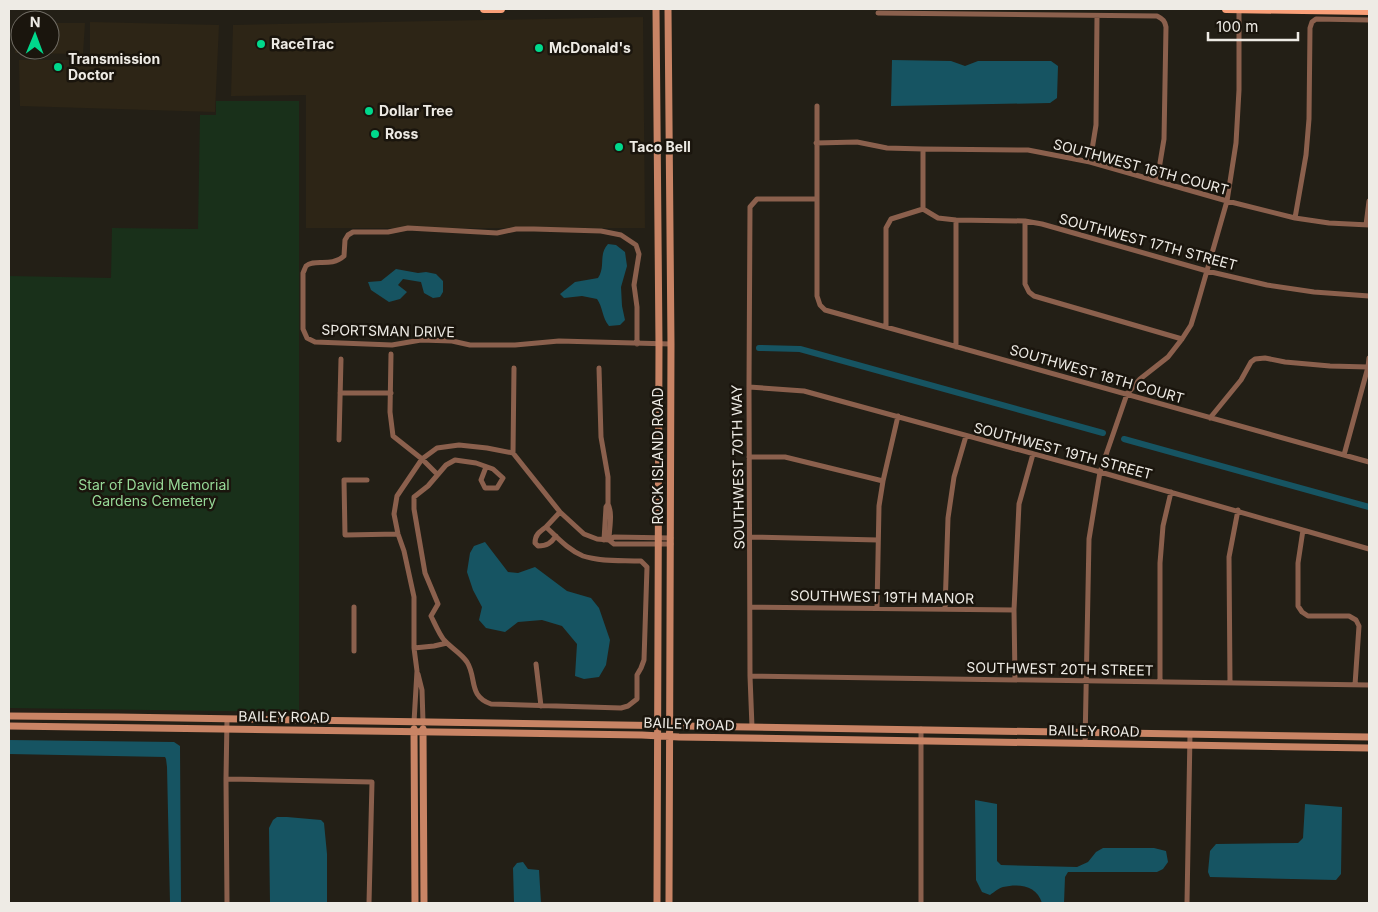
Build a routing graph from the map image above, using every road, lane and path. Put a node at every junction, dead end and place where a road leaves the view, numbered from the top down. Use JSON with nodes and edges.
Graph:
{"nodes":[{"id":1,"x":484,"y":9,"type":"edge"},
{"id":2,"x":501,"y":9,"type":"edge"},
{"id":3,"x":656,"y":9,"type":"edge"},
{"id":4,"x":668,"y":9,"type":"edge"},
{"id":5,"x":1226,"y":9,"type":"edge"},
{"id":6,"x":1240,"y":9,"type":"edge"},
{"id":7,"x":1369,"y":11,"type":"edge"},
{"id":8,"x":878,"y":13,"type":"dead end"},
{"id":9,"x":1097,"y":16,"type":"junction"},
{"id":10,"x":1369,"y":20,"type":"edge"},
{"id":11,"x":817,"y":106,"type":"dead end"},
{"id":12,"x":816,"y":143,"type":"junction"},
{"id":13,"x":923,"y":149,"type":"junction"},
{"id":14,"x":1090,"y":162,"type":"junction"},
{"id":15,"x":1157,"y":181,"type":"junction"},
{"id":16,"x":816,"y":198,"type":"junction"},
{"id":17,"x":1226,"y":201,"type":"junction"},
{"id":18,"x":1369,"y":201,"type":"edge"},
{"id":19,"x":923,"y":209,"type":"junction"},
{"id":20,"x":1295,"y":218,"type":"junction"},
{"id":21,"x":956,"y":220,"type":"junction"},
{"id":22,"x":1025,"y":221,"type":"junction"},
{"id":23,"x":1368,"y":225,"type":"edge"},
{"id":24,"x":1207,"y":270,"type":"junction"},
{"id":25,"x":1369,"y":296,"type":"edge"},
{"id":26,"x":886,"y":328,"type":"junction"},
{"id":27,"x":1182,"y":339,"type":"junction"},
{"id":28,"x":637,"y":344,"type":"junction"},
{"id":29,"x":659,"y":344,"type":"junction"},
{"id":30,"x":671,"y":344,"type":"junction"},
{"id":31,"x":956,"y":346,"type":"junction"},
{"id":32,"x":391,"y":354,"type":"dead end"},
{"id":33,"x":1369,"y":358,"type":"edge"},
{"id":34,"x":340,"y":359,"type":"dead end"},
{"id":35,"x":514,"y":368,"type":"dead end"},
{"id":36,"x":599,"y":368,"type":"dead end"},
{"id":37,"x":1368,"y":368,"type":"junction"},
{"id":38,"x":748,"y":387,"type":"junction"},
{"id":39,"x":340,"y":393,"type":"junction"},
{"id":40,"x":391,"y":393,"type":"junction"},
{"id":41,"x":1127,"y":394,"type":"junction"},
{"id":42,"x":898,"y":416,"type":"junction"},
{"id":43,"x":1210,"y":418,"type":"junction"},
{"id":44,"x":966,"y":436,"type":"junction"},
{"id":45,"x":339,"y":440,"type":"dead end"},
{"id":46,"x":514,"y":452,"type":"junction"},
{"id":47,"x":1033,"y":454,"type":"junction"},
{"id":48,"x":1344,"y":455,"type":"junction"},
{"id":49,"x":749,"y":457,"type":"junction"},
{"id":50,"x":422,"y":459,"type":"junction"},
{"id":51,"x":1369,"y":462,"type":"edge"},
{"id":52,"x":486,"y":466,"type":"junction"},
{"id":53,"x":1100,"y":472,"type":"junction"},
{"id":54,"x":437,"y":474,"type":"junction"},
{"id":55,"x":367,"y":480,"type":"dead end"},
{"id":56,"x":883,"y":481,"type":"junction"},
{"id":57,"x":1171,"y":492,"type":"junction"},
{"id":58,"x":1238,"y":510,"type":"junction"},
{"id":59,"x":560,"y":512,"type":"junction"},
{"id":60,"x":546,"y":528,"type":"junction"},
{"id":61,"x":1303,"y":530,"type":"junction"},
{"id":62,"x":398,"y":534,"type":"junction"},
{"id":63,"x":556,"y":536,"type":"junction"},
{"id":64,"x":750,"y":537,"type":"junction"},
{"id":65,"x":606,"y":540,"type":"junction"},
{"id":66,"x":878,"y":540,"type":"junction"},
{"id":67,"x":658,"y":541,"type":"junction"},
{"id":68,"x":671,"y":541,"type":"junction"},
{"id":69,"x":1369,"y":549,"type":"edge"},
{"id":70,"x":354,"y":607,"type":"dead end"},
{"id":71,"x":750,"y":607,"type":"junction"},
{"id":72,"x":877,"y":608,"type":"junction"},
{"id":73,"x":945,"y":609,"type":"junction"},
{"id":74,"x":1014,"y":610,"type":"junction"},
{"id":75,"x":447,"y":643,"type":"junction"},
{"id":76,"x":414,"y":648,"type":"junction"},
{"id":77,"x":354,"y":651,"type":"dead end"},
{"id":78,"x":536,"y":664,"type":"dead end"},
{"id":79,"x":417,"y":671,"type":"junction"},
{"id":80,"x":750,"y":676,"type":"junction"},
{"id":81,"x":1014,"y":679,"type":"junction"},
{"id":82,"x":1086,"y":680,"type":"junction"},
{"id":83,"x":1160,"y":682,"type":"junction"},
{"id":84,"x":1230,"y":683,"type":"junction"},
{"id":85,"x":1355,"y":685,"type":"junction"},
{"id":86,"x":1369,"y":685,"type":"edge"},
{"id":87,"x":541,"y":706,"type":"junction"},
{"id":88,"x":9,"y":716,"type":"edge"},
{"id":89,"x":227,"y":719,"type":"junction"},
{"id":90,"x":414,"y":722,"type":"junction"},
{"id":91,"x":423,"y":722,"type":"junction"},
{"id":92,"x":658,"y":725,"type":"junction"},
{"id":93,"x":669,"y":725,"type":"junction"},
{"id":94,"x":9,"y":726,"type":"edge"},
{"id":95,"x":752,"y":727,"type":"junction"},
{"id":96,"x":227,"y":729,"type":"junction"},
{"id":97,"x":921,"y":730,"type":"junction"},
{"id":98,"x":414,"y":732,"type":"junction"},
{"id":99,"x":423,"y":732,"type":"junction"},
{"id":100,"x":1085,"y":732,"type":"junction"},
{"id":101,"x":1190,"y":734,"type":"junction"},
{"id":102,"x":658,"y":736,"type":"junction"},
{"id":103,"x":669,"y":736,"type":"junction"},
{"id":104,"x":1369,"y":737,"type":"edge"},
{"id":105,"x":920,"y":741,"type":"junction"},
{"id":106,"x":1085,"y":744,"type":"junction"},
{"id":107,"x":1190,"y":746,"type":"junction"},
{"id":108,"x":1369,"y":748,"type":"edge"},
{"id":109,"x":226,"y":779,"type":"junction"},
{"id":110,"x":227,"y":903,"type":"edge"},
{"id":111,"x":369,"y":903,"type":"edge"},
{"id":112,"x":415,"y":903,"type":"edge"},
{"id":113,"x":424,"y":903,"type":"edge"},
{"id":114,"x":657,"y":903,"type":"edge"},
{"id":115,"x":669,"y":903,"type":"edge"},
{"id":116,"x":921,"y":903,"type":"edge"},
{"id":117,"x":1187,"y":903,"type":"edge"}],
"edges":[{"from":1,"to":2,"type":"main road"},
{"from":3,"to":29,"type":"street","name":"ROCK ISLAND ROAD"},
{"from":4,"to":30,"type":"street","name":"ROCK ISLAND ROAD"},
{"from":5,"to":6,"type":"main road"},
{"from":6,"to":7,"type":"main road"},
{"from":6,"to":17,"type":"street"},
{"from":8,"to":9,"type":"street"},
{"from":9,"to":14,"type":"street"},
{"from":9,"to":15,"type":"street"},
{"from":10,"to":20,"type":"street"},
{"from":11,"to":12,"type":"street"},
{"from":12,"to":13,"type":"street","name":"SOUTHWEST 16TH COURT"},
{"from":12,"to":16,"type":"street"},
{"from":13,"to":14,"type":"street","name":"SOUTHWEST 16TH COURT"},
{"from":13,"to":19,"type":"street"},
{"from":14,"to":15,"type":"street","name":"SOUTHWEST 16TH COURT"},
{"from":15,"to":17,"type":"street","name":"SOUTHWEST 16TH COURT"},
{"from":16,"to":26,"type":"street","name":"SOUTHWEST 18TH COURT"},
{"from":16,"to":38,"type":"street","name":"SOUTHWEST 70TH WAY"},
{"from":17,"to":20,"type":"street","name":"SOUTHWEST 16TH COURT"},
{"from":17,"to":24,"type":"street"},
{"from":18,"to":23,"type":"street"},
{"from":19,"to":21,"type":"street","name":"SOUTHWEST 17TH STREET"},
{"from":19,"to":26,"type":"street"},
{"from":20,"to":23,"type":"street","name":"SOUTHWEST 16TH COURT"},
{"from":21,"to":22,"type":"street","name":"SOUTHWEST 17TH STREET"},
{"from":21,"to":31,"type":"street"},
{"from":22,"to":24,"type":"street","name":"SOUTHWEST 17TH STREET"},
{"from":22,"to":27,"type":"street"},
{"from":24,"to":25,"type":"street","name":"SOUTHWEST 17TH STREET"},
{"from":24,"to":27,"type":"street"},
{"from":26,"to":31,"type":"street","name":"SOUTHWEST 18TH COURT"},
{"from":27,"to":41,"type":"street"},
{"from":28,"to":28,"type":"street","name":"SPORTSMAN DRIVE"},
{"from":28,"to":29,"type":"street","name":"SPORTSMAN DRIVE"},
{"from":29,"to":30,"type":"street","name":"SPORTSMAN DRIVE"},
{"from":29,"to":67,"type":"street","name":"ROCK ISLAND ROAD"},
{"from":30,"to":68,"type":"street","name":"ROCK ISLAND ROAD"},
{"from":31,"to":41,"type":"street","name":"SOUTHWEST 18TH COURT"},
{"from":32,"to":40,"type":"street"},
{"from":33,"to":37,"type":"street"},
{"from":34,"to":39,"type":"street"},
{"from":35,"to":46,"type":"street"},
{"from":36,"to":65,"type":"street"},
{"from":37,"to":43,"type":"street"},
{"from":37,"to":48,"type":"street"},
{"from":38,"to":42,"type":"street","name":"SOUTHWEST 19TH STREET"},
{"from":38,"to":49,"type":"street","name":"SOUTHWEST 70TH WAY"},
{"from":39,"to":40,"type":"street"},
{"from":39,"to":45,"type":"street"},
{"from":40,"to":50,"type":"street"},
{"from":41,"to":43,"type":"street","name":"SOUTHWEST 18TH COURT"},
{"from":41,"to":53,"type":"street"},
{"from":42,"to":44,"type":"street","name":"SOUTHWEST 19TH STREET"},
{"from":42,"to":56,"type":"street"},
{"from":43,"to":48,"type":"street","name":"SOUTHWEST 18TH COURT"},
{"from":44,"to":47,"type":"street","name":"SOUTHWEST 19TH STREET"},
{"from":44,"to":73,"type":"street"},
{"from":46,"to":50,"type":"street"},
{"from":46,"to":59,"type":"street"},
{"from":47,"to":53,"type":"street","name":"SOUTHWEST 19TH STREET"},
{"from":47,"to":74,"type":"street"},
{"from":48,"to":51,"type":"street","name":"SOUTHWEST 18TH COURT"},
{"from":49,"to":56,"type":"street"},
{"from":49,"to":64,"type":"street","name":"SOUTHWEST 70TH WAY"},
{"from":50,"to":54,"type":"street"},
{"from":50,"to":62,"type":"street"},
{"from":52,"to":52,"type":"street"},
{"from":52,"to":54,"type":"street"},
{"from":53,"to":57,"type":"street","name":"SOUTHWEST 19TH STREET"},
{"from":53,"to":82,"type":"street"},
{"from":54,"to":75,"type":"street"},
{"from":55,"to":62,"type":"street"},
{"from":56,"to":66,"type":"street"},
{"from":57,"to":58,"type":"street","name":"SOUTHWEST 19TH STREET"},
{"from":57,"to":83,"type":"street"},
{"from":58,"to":61,"type":"street","name":"SOUTHWEST 19TH STREET"},
{"from":58,"to":84,"type":"street"},
{"from":59,"to":60,"type":"street"},
{"from":59,"to":65,"type":"street"},
{"from":60,"to":63,"type":"street"},
{"from":60,"to":63,"type":"street"},
{"from":61,"to":69,"type":"street","name":"SOUTHWEST 19TH STREET"},
{"from":61,"to":85,"type":"street"},
{"from":62,"to":76,"type":"street"},
{"from":63,"to":87,"type":"street"},
{"from":64,"to":66,"type":"street"},
{"from":64,"to":71,"type":"street","name":"SOUTHWEST 70TH WAY"},
{"from":65,"to":67,"type":"street"},
{"from":66,"to":72,"type":"street"},
{"from":67,"to":68,"type":"street"},
{"from":67,"to":92,"type":"street","name":"ROCK ISLAND ROAD"},
{"from":68,"to":93,"type":"street","name":"ROCK ISLAND ROAD"},
{"from":70,"to":77,"type":"street"},
{"from":71,"to":72,"type":"street","name":"SOUTHWEST 19TH MANOR"},
{"from":71,"to":80,"type":"street","name":"SOUTHWEST 70TH WAY"},
{"from":72,"to":73,"type":"street","name":"SOUTHWEST 19TH MANOR"},
{"from":73,"to":74,"type":"street","name":"SOUTHWEST 19TH MANOR"},
{"from":74,"to":81,"type":"street"},
{"from":75,"to":76,"type":"street"},
{"from":75,"to":87,"type":"street"},
{"from":76,"to":79,"type":"street"},
{"from":78,"to":87,"type":"street"},
{"from":79,"to":90,"type":"street"},
{"from":79,"to":91,"type":"street"},
{"from":80,"to":81,"type":"street","name":"SOUTHWEST 20TH STREET"},
{"from":80,"to":95,"type":"street","name":"SOUTHWEST 70TH WAY"},
{"from":81,"to":82,"type":"street","name":"SOUTHWEST 20TH STREET"},
{"from":82,"to":83,"type":"street","name":"SOUTHWEST 20TH STREET"},
{"from":82,"to":100,"type":"street"},
{"from":83,"to":84,"type":"street","name":"SOUTHWEST 20TH STREET"},
{"from":84,"to":85,"type":"street","name":"SOUTHWEST 20TH STREET"},
{"from":85,"to":86,"type":"street","name":"SOUTHWEST 20TH STREET"},
{"from":88,"to":89,"type":"street","name":"BAILEY ROAD"},
{"from":89,"to":90,"type":"street","name":"BAILEY ROAD"},
{"from":89,"to":96,"type":"street"},
{"from":90,"to":91,"type":"street","name":"BAILEY ROAD"},
{"from":90,"to":98,"type":"street"},
{"from":91,"to":92,"type":"street","name":"BAILEY ROAD"},
{"from":91,"to":99,"type":"street"},
{"from":92,"to":93,"type":"street","name":"BAILEY ROAD"},
{"from":92,"to":102,"type":"street","name":"ROCK ISLAND ROAD"},
{"from":93,"to":95,"type":"street","name":"BAILEY ROAD"},
{"from":93,"to":103,"type":"street","name":"ROCK ISLAND ROAD"},
{"from":94,"to":96,"type":"street","name":"BAILEY ROAD"},
{"from":95,"to":97,"type":"street","name":"BAILEY ROAD"},
{"from":96,"to":98,"type":"street","name":"BAILEY ROAD"},
{"from":96,"to":109,"type":"street"},
{"from":97,"to":100,"type":"street","name":"BAILEY ROAD"},
{"from":97,"to":105,"type":"street"},
{"from":98,"to":99,"type":"street","name":"BAILEY ROAD"},
{"from":98,"to":112,"type":"street"},
{"from":99,"to":102,"type":"street","name":"BAILEY ROAD"},
{"from":99,"to":113,"type":"street"},
{"from":100,"to":101,"type":"street","name":"BAILEY ROAD"},
{"from":100,"to":106,"type":"street"},
{"from":101,"to":104,"type":"street","name":"BAILEY ROAD"},
{"from":101,"to":107,"type":"street"},
{"from":102,"to":103,"type":"street","name":"BAILEY ROAD"},
{"from":102,"to":114,"type":"street","name":"ROCK ISLAND ROAD"},
{"from":103,"to":105,"type":"street","name":"BAILEY ROAD"},
{"from":103,"to":115,"type":"street","name":"ROCK ISLAND ROAD"},
{"from":105,"to":106,"type":"street","name":"BAILEY ROAD"},
{"from":105,"to":116,"type":"street"},
{"from":106,"to":107,"type":"street","name":"BAILEY ROAD"},
{"from":107,"to":108,"type":"street","name":"BAILEY ROAD"},
{"from":107,"to":117,"type":"street"},
{"from":109,"to":110,"type":"street"},
{"from":109,"to":111,"type":"street"}]}
